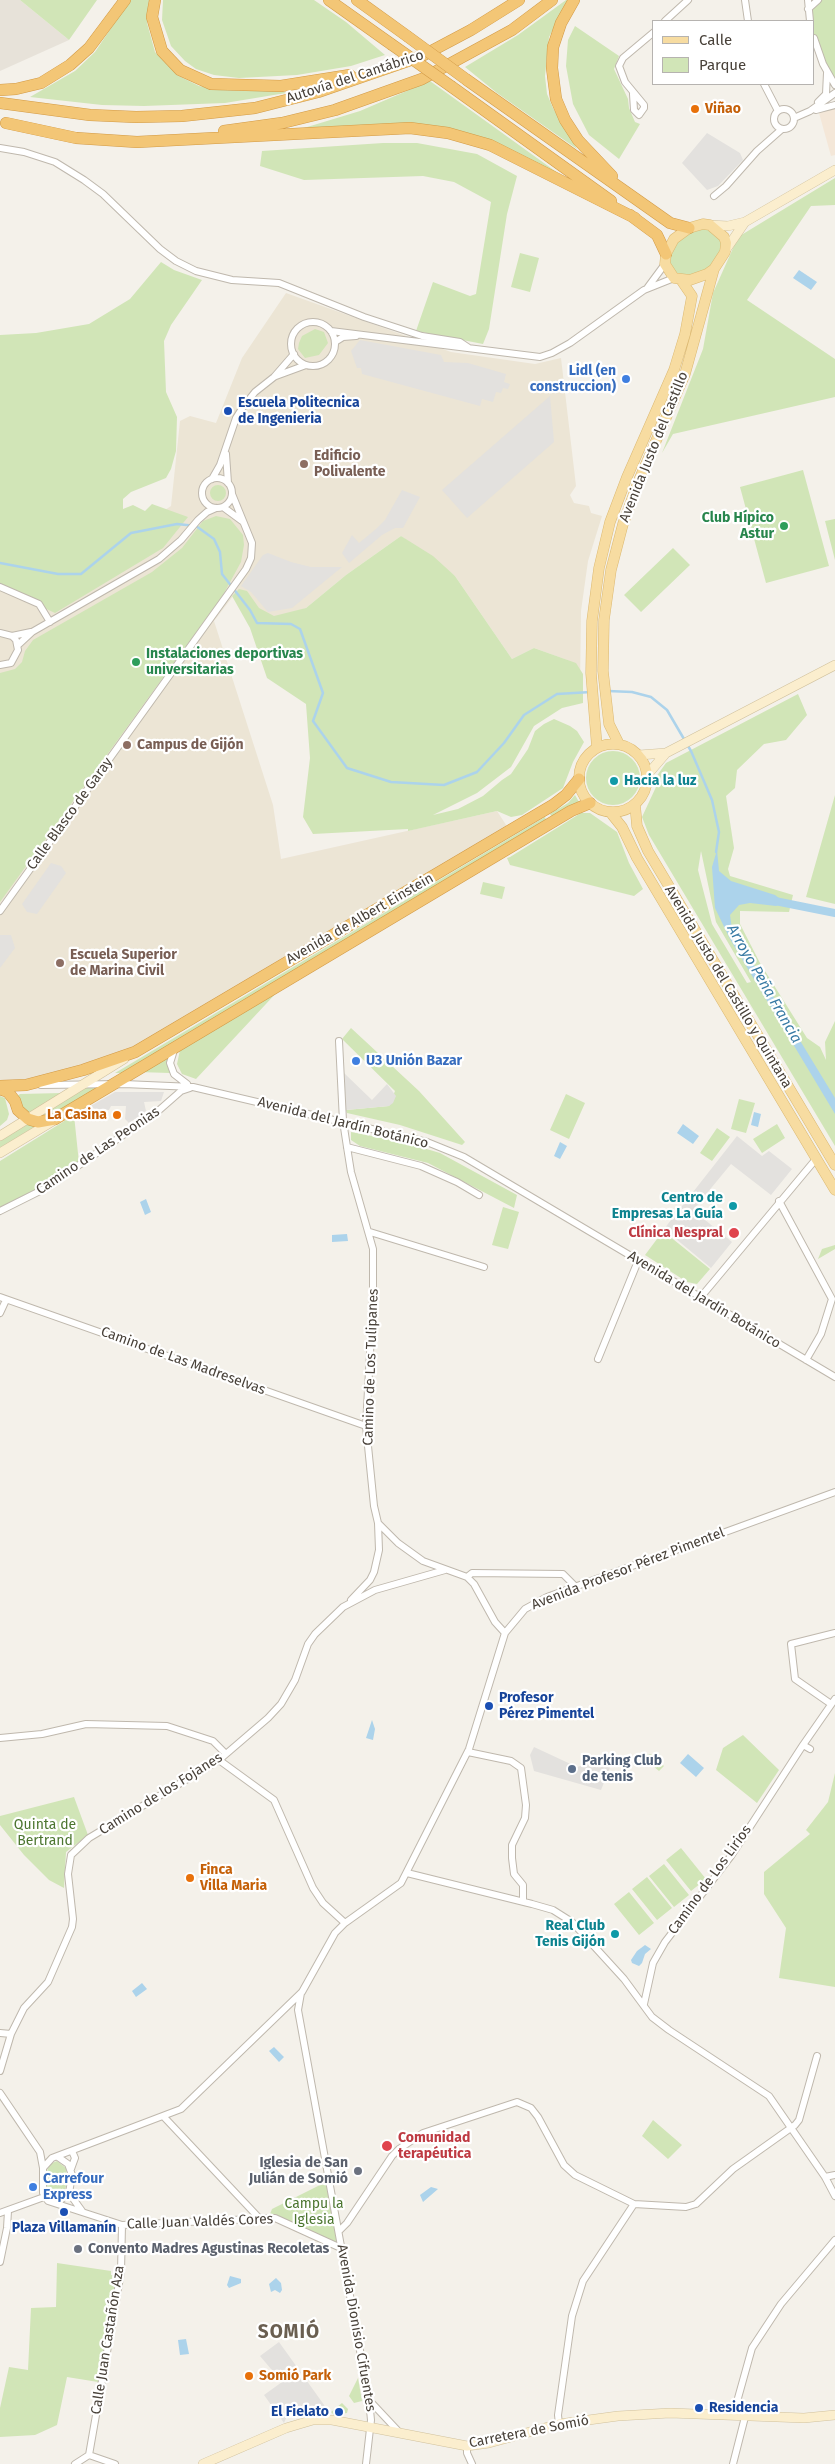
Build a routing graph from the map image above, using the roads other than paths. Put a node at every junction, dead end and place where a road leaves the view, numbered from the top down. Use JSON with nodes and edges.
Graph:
{"nodes":[{"id":1,"x":125,"y":0,"type":"edge"},
{"id":2,"x":154,"y":0,"type":"edge"},
{"id":3,"x":329,"y":0,"type":"edge"},
{"id":4,"x":357,"y":0,"type":"edge"},
{"id":5,"x":519,"y":0,"type":"edge"},
{"id":6,"x":552,"y":0,"type":"edge"},
{"id":7,"x":574,"y":0,"type":"edge"},
{"id":8,"x":688,"y":0,"type":"edge"},
{"id":9,"x":745,"y":0,"type":"edge"},
{"id":10,"x":808,"y":0,"type":"edge"},
{"id":11,"x":818,"y":0,"type":"edge"},
{"id":12,"x":808,"y":8,"type":"junction"},
{"id":13,"x":666,"y":20,"type":"edge"},
{"id":14,"x":748,"y":20,"type":"edge"},
{"id":15,"x":810,"y":20,"type":"edge"},
{"id":16,"x":652,"y":34,"type":"edge"},
{"id":17,"x":815,"y":41,"type":"edge"},
{"id":18,"x":398,"y":64,"type":"junction"},
{"id":19,"x":827,"y":72,"type":"junction"},
{"id":20,"x":764,"y":85,"type":"edge"},
{"id":21,"x":835,"y":85,"type":"edge"},
{"id":22,"x":0,"y":90,"type":"edge"},
{"id":23,"x":835,"y":93,"type":"edge"},
{"id":24,"x":633,"y":94,"type":"dead end"},
{"id":25,"x":835,"y":101,"type":"edge"},
{"id":26,"x":0,"y":103,"type":"edge"},
{"id":27,"x":832,"y":106,"type":"edge"},
{"id":28,"x":810,"y":111,"type":"junction"},
{"id":29,"x":778,"y":112,"type":"junction"},
{"id":30,"x":794,"y":118,"type":"junction"},
{"id":31,"x":3,"y":123,"type":"edge"},
{"id":32,"x":782,"y":128,"type":"junction"},
{"id":33,"x":0,"y":148,"type":"edge"},
{"id":34,"x":835,"y":170,"type":"edge"},
{"id":35,"x":628,"y":194,"type":"junction"},
{"id":36,"x":714,"y":196,"type":"dead end"},
{"id":37,"x":635,"y":218,"type":"junction"},
{"id":38,"x":745,"y":222,"type":"junction"},
{"id":39,"x":710,"y":225,"type":"junction"},
{"id":40,"x":689,"y":228,"type":"junction"},
{"id":41,"x":724,"y":252,"type":"junction"},
{"id":42,"x":666,"y":259,"type":"junction"},
{"id":43,"x":714,"y":269,"type":"junction"},
{"id":44,"x":678,"y":279,"type":"junction"},
{"id":45,"x":644,"y":290,"type":"junction"},
{"id":46,"x":386,"y":324,"type":"junction"},
{"id":47,"x":331,"y":331,"type":"junction"},
{"id":48,"x":369,"y":335,"type":"junction"},
{"id":49,"x":402,"y":338,"type":"junction"},
{"id":50,"x":335,"y":342,"type":"junction"},
{"id":51,"x":469,"y":348,"type":"junction"},
{"id":52,"x":294,"y":354,"type":"junction"},
{"id":53,"x":306,"y":365,"type":"junction"},
{"id":54,"x":274,"y":377,"type":"junction"},
{"id":55,"x":225,"y":450,"type":"junction"},
{"id":56,"x":212,"y":479,"type":"junction"},
{"id":57,"x":228,"y":483,"type":"junction"},
{"id":58,"x":232,"y":494,"type":"junction"},
{"id":59,"x":203,"y":500,"type":"junction"},
{"id":60,"x":219,"y":508,"type":"junction"},
{"id":61,"x":198,"y":520,"type":"junction"},
{"id":62,"x":244,"y":523,"type":"junction"},
{"id":63,"x":0,"y":587,"type":"edge"},
{"id":64,"x":50,"y":622,"type":"junction"},
{"id":65,"x":32,"y":632,"type":"junction"},
{"id":66,"x":0,"y":633,"type":"edge"},
{"id":67,"x":12,"y":636,"type":"junction"},
{"id":68,"x":18,"y":645,"type":"junction"},
{"id":69,"x":0,"y":665,"type":"edge"},
{"id":70,"x":835,"y":665,"type":"edge"},
{"id":71,"x":619,"y":744,"type":"junction"},
{"id":72,"x":597,"y":748,"type":"junction"},
{"id":73,"x":667,"y":753,"type":"junction"},
{"id":74,"x":639,"y":755,"type":"junction"},
{"id":75,"x":648,"y":774,"type":"junction"},
{"id":76,"x":579,"y":779,"type":"junction"},
{"id":77,"x":590,"y":803,"type":"junction"},
{"id":78,"x":635,"y":804,"type":"junction"},
{"id":79,"x":610,"y":812,"type":"junction"},
{"id":80,"x":0,"y":912,"type":"edge"},
{"id":81,"x":339,"y":1041,"type":"dead end"},
{"id":82,"x":176,"y":1046,"type":"junction"},
{"id":83,"x":135,"y":1052,"type":"junction"},
{"id":84,"x":84,"y":1084,"type":"junction"},
{"id":85,"x":114,"y":1084,"type":"junction"},
{"id":86,"x":26,"y":1085,"type":"junction"},
{"id":87,"x":0,"y":1087,"type":"edge"},
{"id":88,"x":193,"y":1087,"type":"junction"},
{"id":89,"x":18,"y":1110,"type":"junction"},
{"id":90,"x":28,"y":1119,"type":"junction"},
{"id":91,"x":55,"y":1119,"type":"junction"},
{"id":92,"x":343,"y":1121,"type":"junction"},
{"id":93,"x":4,"y":1133,"type":"edge"},
{"id":94,"x":347,"y":1147,"type":"junction"},
{"id":95,"x":0,"y":1154,"type":"edge"},
{"id":96,"x":816,"y":1158,"type":"junction"},
{"id":97,"x":835,"y":1165,"type":"edge"},
{"id":98,"x":835,"y":1190,"type":"edge"},
{"id":99,"x":479,"y":1195,"type":"dead end"},
{"id":100,"x":779,"y":1202,"type":"junction"},
{"id":101,"x":0,"y":1211,"type":"edge"},
{"id":102,"x":370,"y":1232,"type":"junction"},
{"id":103,"x":638,"y":1261,"type":"junction"},
{"id":104,"x":484,"y":1267,"type":"dead end"},
{"id":105,"x":700,"y":1298,"type":"junction"},
{"id":106,"x":3,"y":1299,"type":"edge"},
{"id":107,"x":0,"y":1313,"type":"edge"},
{"id":108,"x":598,"y":1358,"type":"dead end"},
{"id":109,"x":806,"y":1360,"type":"junction"},
{"id":110,"x":835,"y":1377,"type":"edge"},
{"id":111,"x":366,"y":1426,"type":"junction"},
{"id":112,"x":835,"y":1492,"type":"edge"},
{"id":113,"x":378,"y":1523,"type":"junction"},
{"id":114,"x":445,"y":1570,"type":"junction"},
{"id":115,"x":467,"y":1578,"type":"junction"},
{"id":116,"x":370,"y":1580,"type":"junction"},
{"id":117,"x":576,"y":1587,"type":"junction"},
{"id":118,"x":375,"y":1590,"type":"junction"},
{"id":119,"x":343,"y":1607,"type":"junction"},
{"id":120,"x":505,"y":1633,"type":"junction"},
{"id":121,"x":835,"y":1633,"type":"edge"},
{"id":122,"x":833,"y":1702,"type":"edge"},
{"id":123,"x":0,"y":1738,"type":"edge"},
{"id":124,"x":803,"y":1745,"type":"junction"},
{"id":125,"x":810,"y":1749,"type":"dead end"},
{"id":126,"x":468,"y":1752,"type":"junction"},
{"id":127,"x":226,"y":1754,"type":"junction"},
{"id":128,"x":219,"y":1760,"type":"junction"},
{"id":129,"x":406,"y":1873,"type":"junction"},
{"id":130,"x":523,"y":1901,"type":"junction"},
{"id":131,"x":345,"y":1923,"type":"junction"},
{"id":132,"x":302,"y":1992,"type":"junction"},
{"id":133,"x":644,"y":2004,"type":"junction"},
{"id":134,"x":282,"y":2011,"type":"junction"},
{"id":135,"x":300,"y":2017,"type":"junction"},
{"id":136,"x":0,"y":2033,"type":"edge"},
{"id":137,"x":10,"y":2034,"type":"junction"},
{"id":138,"x":817,"y":2056,"type":"dead end"},
{"id":139,"x":0,"y":2067,"type":"edge"},
{"id":140,"x":0,"y":2071,"type":"edge"},
{"id":141,"x":0,"y":2093,"type":"edge"},
{"id":142,"x":164,"y":2117,"type":"junction"},
{"id":143,"x":791,"y":2127,"type":"junction"},
{"id":144,"x":72,"y":2151,"type":"junction"},
{"id":145,"x":40,"y":2152,"type":"junction"},
{"id":146,"x":55,"y":2157,"type":"junction"},
{"id":147,"x":43,"y":2168,"type":"junction"},
{"id":148,"x":71,"y":2169,"type":"junction"},
{"id":149,"x":835,"y":2175,"type":"edge"},
{"id":150,"x":825,"y":2177,"type":"junction"},
{"id":151,"x":69,"y":2194,"type":"junction"},
{"id":152,"x":44,"y":2196,"type":"junction"},
{"id":153,"x":835,"y":2196,"type":"edge"},
{"id":154,"x":57,"y":2203,"type":"junction"},
{"id":155,"x":634,"y":2204,"type":"junction"},
{"id":156,"x":8,"y":2211,"type":"junction"},
{"id":157,"x":83,"y":2212,"type":"junction"},
{"id":158,"x":0,"y":2213,"type":"edge"},
{"id":159,"x":260,"y":2219,"type":"junction"},
{"id":160,"x":122,"y":2225,"type":"junction"},
{"id":161,"x":339,"y":2231,"type":"junction"},
{"id":162,"x":835,"y":2240,"type":"edge"},
{"id":163,"x":343,"y":2249,"type":"junction"},
{"id":164,"x":0,"y":2262,"type":"edge"},
{"id":165,"x":369,"y":2400,"type":"junction"},
{"id":166,"x":835,"y":2415,"type":"edge"},
{"id":167,"x":732,"y":2416,"type":"junction"},
{"id":168,"x":745,"y":2417,"type":"junction"},
{"id":169,"x":559,"y":2424,"type":"junction"},
{"id":170,"x":370,"y":2428,"type":"junction"},
{"id":171,"x":402,"y":2434,"type":"junction"},
{"id":172,"x":467,"y":2446,"type":"junction"},
{"id":173,"x":89,"y":2455,"type":"junction"},
{"id":174,"x":74,"y":2464,"type":"edge"},
{"id":175,"x":115,"y":2464,"type":"edge"},
{"id":176,"x":204,"y":2464,"type":"edge"},
{"id":177,"x":366,"y":2464,"type":"edge"},
{"id":178,"x":472,"y":2464,"type":"edge"},
{"id":179,"x":733,"y":2464,"type":"edge"}],
"edges":[{"from":1,"to":22,"type":"highway"},
{"from":2,"to":18,"type":"highway"},
{"from":3,"to":37,"type":"highway","bridge":true},
{"from":4,"to":35,"type":"highway","bridge":true},
{"from":5,"to":18,"type":"highway","name":"Autovía del Cantábrico"},
{"from":6,"to":31,"type":"highway","name":"Autovía del Cantábrico"},
{"from":7,"to":35,"type":"highway"},
{"from":8,"to":13,"type":"street"},
{"from":9,"to":14,"type":"street"},
{"from":10,"to":12,"type":"street"},
{"from":11,"to":12,"type":"street"},
{"from":12,"to":15,"type":"street"},
{"from":16,"to":24,"type":"street"},
{"from":17,"to":19,"type":"street"},
{"from":18,"to":26,"type":"highway","name":"Autovía del Cantábrico"},
{"from":19,"to":21,"type":"street"},
{"from":19,"to":28,"type":"street"},
{"from":20,"to":29,"type":"street"},
{"from":23,"to":28,"type":"street"},
{"from":25,"to":27,"type":"street"},
{"from":27,"to":28,"type":"street"},
{"from":28,"to":30,"type":"street"},
{"from":29,"to":30,"type":"street"},
{"from":29,"to":32,"type":"street"},
{"from":30,"to":32,"type":"street"},
{"from":31,"to":37,"type":"highway"},
{"from":32,"to":36,"type":"street"},
{"from":33,"to":46,"type":"street"},
{"from":34,"to":38,"type":"street"},
{"from":35,"to":40,"type":"highway"},
{"from":37,"to":42,"type":"highway"},
{"from":38,"to":39,"type":"street"},
{"from":38,"to":41,"type":"street"},
{"from":39,"to":40,"type":"main road"},
{"from":39,"to":41,"type":"main road"},
{"from":40,"to":42,"type":"main road"},
{"from":41,"to":43,"type":"main road"},
{"from":42,"to":44,"type":"main road"},
{"from":42,"to":45,"type":"street"},
{"from":43,"to":44,"type":"main road"},
{"from":43,"to":71,"type":"main road","name":"Avenida Justo del Castillo"},
{"from":44,"to":45,"type":"street"},
{"from":44,"to":72,"type":"main road","name":"Avenida Justo del Castillo"},
{"from":45,"to":51,"type":"street"},
{"from":46,"to":49,"type":"street"},
{"from":46,"to":51,"type":"street"},
{"from":47,"to":48,"type":"street"},
{"from":47,"to":50,"type":"street"},
{"from":47,"to":52,"type":"street"},
{"from":48,"to":49,"type":"street"},
{"from":48,"to":50,"type":"street"},
{"from":49,"to":51,"type":"street"},
{"from":50,"to":53,"type":"street"},
{"from":52,"to":53,"type":"street"},
{"from":52,"to":54,"type":"street"},
{"from":53,"to":54,"type":"street"},
{"from":54,"to":55,"type":"street"},
{"from":55,"to":56,"type":"street"},
{"from":55,"to":57,"type":"street"},
{"from":56,"to":57,"type":"street"},
{"from":56,"to":59,"type":"street"},
{"from":57,"to":58,"type":"street"},
{"from":58,"to":60,"type":"street"},
{"from":58,"to":62,"type":"street"},
{"from":59,"to":60,"type":"street"},
{"from":59,"to":61,"type":"street"},
{"from":60,"to":61,"type":"street"},
{"from":60,"to":62,"type":"street"},
{"from":61,"to":64,"type":"street"},
{"from":62,"to":80,"type":"street","name":"Calle Blasco de Garay"},
{"from":63,"to":64,"type":"street"},
{"from":64,"to":65,"type":"street"},
{"from":65,"to":67,"type":"street"},
{"from":65,"to":68,"type":"street"},
{"from":66,"to":67,"type":"street"},
{"from":67,"to":68,"type":"street"},
{"from":68,"to":69,"type":"street"},
{"from":70,"to":73,"type":"street"},
{"from":71,"to":72,"type":"main road"},
{"from":71,"to":74,"type":"main road"},
{"from":72,"to":76,"type":"main road"},
{"from":73,"to":74,"type":"street"},
{"from":73,"to":75,"type":"street"},
{"from":74,"to":75,"type":"main road"},
{"from":75,"to":78,"type":"main road"},
{"from":76,"to":77,"type":"main road"},
{"from":76,"to":83,"type":"highway","name":"Avenida de Albert Einstein"},
{"from":77,"to":79,"type":"main road"},
{"from":77,"to":82,"type":"highway","name":"Avenida de Albert Einstein"},
{"from":78,"to":79,"type":"main road"},
{"from":78,"to":97,"type":"main road","name":"Avenida Justo del Castillo y Quintana"},
{"from":79,"to":96,"type":"main road","name":"Avenida Justo del Castillo y Quintana"},
{"from":81,"to":92,"type":"street","name":"Camino de Los Tulipanes"},
{"from":82,"to":85,"type":"highway","name":"Avenida de Albert Einstein"},
{"from":82,"to":88,"type":"street"},
{"from":83,"to":84,"type":"street","name":"Avenida de Albert Einstein"},
{"from":83,"to":86,"type":"highway","name":"Avenida de Albert Einstein"},
{"from":84,"to":85,"type":"street","name":"Avenida del Jardín Botánico"},
{"from":84,"to":86,"type":"street","name":"Avenida del Jardín Botánico"},
{"from":84,"to":90,"type":"street","name":"Avenida de Albert Einstein"},
{"from":85,"to":88,"type":"street","name":"Avenida del Jardín Botánico"},
{"from":85,"to":91,"type":"highway","name":"Avenida de Albert Einstein"},
{"from":86,"to":87,"type":"highway","name":"Avenida del Jardín Botánico"},
{"from":87,"to":89,"type":"highway"},
{"from":88,"to":92,"type":"street","name":"Avenida del Jardín Botánico"},
{"from":88,"to":101,"type":"street","name":"Camino de Las Peonias"},
{"from":89,"to":90,"type":"highway"},
{"from":89,"to":93,"type":"street"},
{"from":90,"to":91,"type":"highway"},
{"from":90,"to":93,"type":"street","name":"Avenida de Albert Einstein"},
{"from":91,"to":95,"type":"street"},
{"from":92,"to":94,"type":"street","name":"Camino de Los Tulipanes"},
{"from":92,"to":103,"type":"street","name":"Avenida del Jardín Botánico"},
{"from":94,"to":99,"type":"street"},
{"from":94,"to":102,"type":"street","name":"Camino de Los Tulipanes"},
{"from":96,"to":98,"type":"main road","name":"Avenida Justo del Castillo y Quintana"},
{"from":96,"to":100,"type":"street"},
{"from":100,"to":105,"type":"street"},
{"from":100,"to":109,"type":"street"},
{"from":102,"to":104,"type":"street"},
{"from":102,"to":111,"type":"street","name":"Camino de Los Tulipanes"},
{"from":103,"to":105,"type":"street","name":"Avenida del Jardín Botánico"},
{"from":103,"to":108,"type":"street"},
{"from":105,"to":109,"type":"street","name":"Avenida del Jardín Botánico"},
{"from":106,"to":107,"type":"street"},
{"from":106,"to":111,"type":"street","name":"Camino de Las Madreselvas"},
{"from":109,"to":110,"type":"street","name":"Avenida del Jardín Botánico"},
{"from":111,"to":113,"type":"street","name":"Camino de Los Tulipanes"},
{"from":112,"to":117,"type":"street","name":"Avenida Profesor Pérez Pimentel"},
{"from":113,"to":114,"type":"street"},
{"from":113,"to":116,"type":"street","name":"Camino de Los Tulipanes"},
{"from":114,"to":115,"type":"street"},
{"from":114,"to":118,"type":"street","name":"Camino de los Fojanes"},
{"from":115,"to":117,"type":"street"},
{"from":115,"to":120,"type":"street"},
{"from":116,"to":118,"type":"street"},
{"from":116,"to":119,"type":"street"},
{"from":117,"to":120,"type":"street","name":"Avenida Profesor Pérez Pimentel"},
{"from":118,"to":119,"type":"street","name":"Camino de los Fojanes"},
{"from":119,"to":127,"type":"street","name":"Camino de los Fojanes"},
{"from":120,"to":126,"type":"street","name":"Avenida Profesor Pérez Pimentel"},
{"from":121,"to":122,"type":"street"},
{"from":122,"to":124,"type":"street","name":"Camino de Los Lirios"},
{"from":123,"to":127,"type":"street"},
{"from":124,"to":125,"type":"street"},
{"from":124,"to":133,"type":"street","name":"Camino de Los Lirios"},
{"from":126,"to":129,"type":"street","name":"Avenida Profesor Pérez Pimentel"},
{"from":126,"to":130,"type":"street"},
{"from":127,"to":128,"type":"street","name":"Camino de los Fojanes"},
{"from":128,"to":131,"type":"street"},
{"from":128,"to":137,"type":"street","name":"Camino de los Fojanes"},
{"from":129,"to":130,"type":"street"},
{"from":129,"to":131,"type":"street","name":"Avenida Profesor Pérez Pimentel"},
{"from":130,"to":133,"type":"street"},
{"from":131,"to":132,"type":"street","name":"Avenida Profesor Pérez Pimentel"},
{"from":132,"to":134,"type":"street","name":"Avenida Profesor Pérez Pimentel"},
{"from":132,"to":135,"type":"street","name":"Avenida Dionisio Cifuentes"},
{"from":133,"to":143,"type":"street"},
{"from":134,"to":135,"type":"street"},
{"from":134,"to":142,"type":"street","name":"Avenida Profesor Pérez Pimentel"},
{"from":135,"to":161,"type":"street","name":"Avenida Dionisio Cifuentes"},
{"from":136,"to":137,"type":"street"},
{"from":137,"to":139,"type":"street","name":"Camino de los Fojanes"},
{"from":138,"to":143,"type":"street"},
{"from":139,"to":140,"type":"street","name":"Camino de los Fojanes"},
{"from":141,"to":145,"type":"street"},
{"from":142,"to":144,"type":"street","name":"Avenida Profesor Pérez Pimentel"},
{"from":142,"to":159,"type":"street"},
{"from":143,"to":150,"type":"street"},
{"from":143,"to":155,"type":"street"},
{"from":144,"to":146,"type":"street","name":"Avenida Profesor Pérez Pimentel"},
{"from":144,"to":148,"type":"street"},
{"from":145,"to":146,"type":"street"},
{"from":145,"to":147,"type":"street"},
{"from":146,"to":147,"type":"street"},
{"from":146,"to":148,"type":"street"},
{"from":147,"to":152,"type":"street"},
{"from":148,"to":151,"type":"street"},
{"from":149,"to":150,"type":"street"},
{"from":150,"to":153,"type":"street"},
{"from":151,"to":154,"type":"street"},
{"from":151,"to":157,"type":"street"},
{"from":152,"to":154,"type":"street"},
{"from":152,"to":156,"type":"street"},
{"from":154,"to":157,"type":"street","name":"Calle Juan Valdés Cores"},
{"from":155,"to":161,"type":"street"},
{"from":155,"to":169,"type":"street"},
{"from":156,"to":158,"type":"street"},
{"from":156,"to":164,"type":"street"},
{"from":157,"to":160,"type":"street","name":"Calle Juan Valdés Cores"},
{"from":159,"to":160,"type":"street","name":"Calle Juan Valdés Cores"},
{"from":159,"to":163,"type":"street","name":"Calle Juan Valdés Cores"},
{"from":160,"to":173,"type":"street","name":"Calle Juan Castañón Aza"},
{"from":161,"to":163,"type":"street","name":"Avenida Dionisio Cifuentes"},
{"from":162,"to":167,"type":"street"},
{"from":163,"to":165,"type":"street","name":"Avenida Dionisio Cifuentes"},
{"from":165,"to":170,"type":"street","name":"Avenida Dionisio Cifuentes"},
{"from":165,"to":171,"type":"street"},
{"from":166,"to":168,"type":"street","name":"Carretera de Somió"},
{"from":167,"to":168,"type":"street","name":"Carretera de Somió"},
{"from":167,"to":169,"type":"street","name":"Carretera de Somió"},
{"from":168,"to":179,"type":"street"},
{"from":169,"to":172,"type":"street","name":"Carretera de Somió"},
{"from":170,"to":171,"type":"street","name":"Carretera de Somió"},
{"from":170,"to":176,"type":"street","name":"Carretera de Somió"},
{"from":170,"to":177,"type":"street","name":"Avenida Dionisio Cifuentes"},
{"from":171,"to":172,"type":"street","name":"Carretera de Somió"},
{"from":172,"to":178,"type":"street"},
{"from":173,"to":174,"type":"street"},
{"from":173,"to":175,"type":"street"}]}
